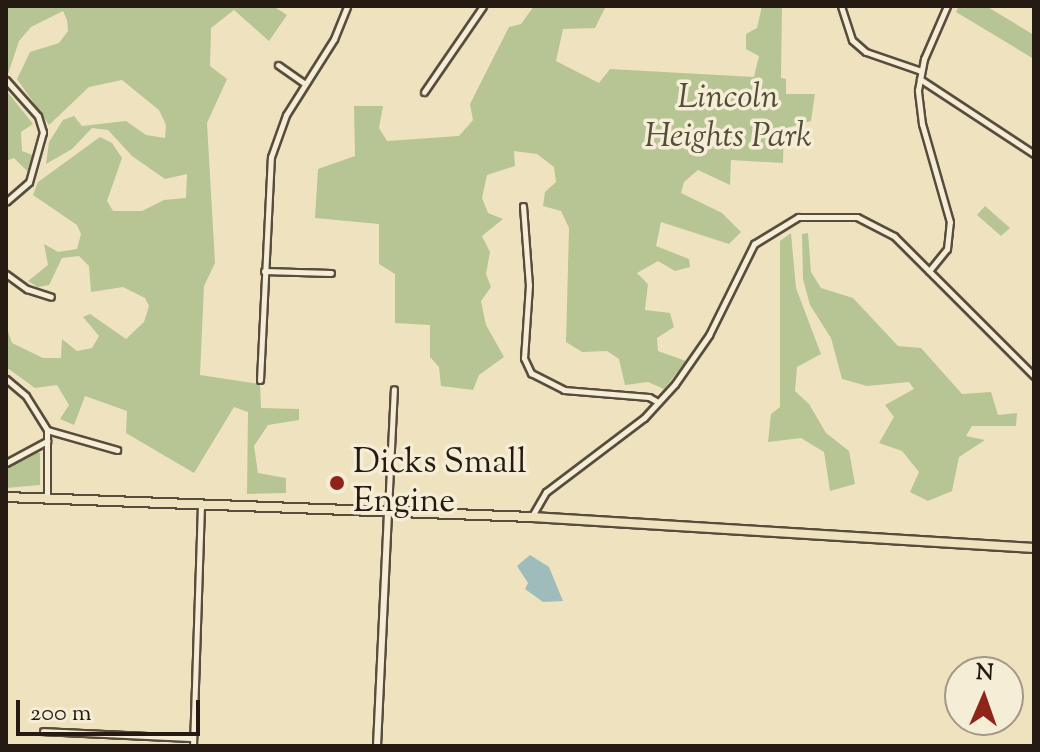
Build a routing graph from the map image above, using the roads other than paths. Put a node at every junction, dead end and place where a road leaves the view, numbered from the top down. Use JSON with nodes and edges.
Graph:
{"nodes":[{"id":1,"x":347,"y":6,"type":"edge"},
{"id":2,"x":483,"y":6,"type":"edge"},
{"id":3,"x":841,"y":6,"type":"edge"},
{"id":4,"x":947,"y":6,"type":"edge"},
{"id":5,"x":278,"y":65,"type":"dead end"},
{"id":6,"x":921,"y":71,"type":"junction"},
{"id":7,"x":920,"y":79,"type":"junction"},
{"id":8,"x":6,"y":80,"type":"edge"},
{"id":9,"x":304,"y":83,"type":"junction"},
{"id":10,"x":424,"y":92,"type":"dead end"},
{"id":11,"x":1034,"y":154,"type":"edge"},
{"id":12,"x":6,"y":202,"type":"edge"},
{"id":13,"x":523,"y":206,"type":"dead end"},
{"id":14,"x":264,"y":271,"type":"junction"},
{"id":15,"x":929,"y":271,"type":"junction"},
{"id":16,"x":331,"y":273,"type":"dead end"},
{"id":17,"x":6,"y":274,"type":"edge"},
{"id":18,"x":51,"y":297,"type":"dead end"},
{"id":19,"x":1034,"y":376,"type":"edge"},
{"id":20,"x":6,"y":379,"type":"edge"},
{"id":21,"x":260,"y":380,"type":"dead end"},
{"id":22,"x":394,"y":389,"type":"dead end"},
{"id":23,"x":658,"y":402,"type":"junction"},
{"id":24,"x":47,"y":430,"type":"junction"},
{"id":25,"x":47,"y":441,"type":"junction"},
{"id":26,"x":117,"y":450,"type":"dead end"},
{"id":27,"x":6,"y":463,"type":"edge"},
{"id":28,"x":6,"y":497,"type":"edge"},
{"id":29,"x":47,"y":499,"type":"junction"},
{"id":30,"x":201,"y":504,"type":"junction"},
{"id":31,"x":388,"y":510,"type":"junction"},
{"id":32,"x":532,"y":517,"type":"junction"},
{"id":33,"x":1034,"y":548,"type":"edge"},
{"id":34,"x":43,"y":731,"type":"dead end"},
{"id":35,"x":193,"y":738,"type":"junction"},
{"id":36,"x":193,"y":746,"type":"edge"},
{"id":37,"x":377,"y":746,"type":"edge"}],
"edges":[{"from":1,"to":9,"type":"street"},
{"from":2,"to":10,"type":"street"},
{"from":3,"to":6,"type":"street"},
{"from":4,"to":6,"type":"street"},
{"from":5,"to":9,"type":"street"},
{"from":6,"to":7,"type":"street"},
{"from":7,"to":11,"type":"street"},
{"from":7,"to":15,"type":"street"},
{"from":8,"to":12,"type":"street"},
{"from":9,"to":14,"type":"street"},
{"from":13,"to":23,"type":"street"},
{"from":14,"to":16,"type":"street"},
{"from":14,"to":21,"type":"street"},
{"from":15,"to":19,"type":"street"},
{"from":15,"to":23,"type":"street"},
{"from":17,"to":18,"type":"street"},
{"from":20,"to":24,"type":"street"},
{"from":22,"to":31,"type":"street"},
{"from":23,"to":32,"type":"street"},
{"from":24,"to":25,"type":"street"},
{"from":24,"to":26,"type":"street"},
{"from":25,"to":27,"type":"street"},
{"from":25,"to":29,"type":"street"},
{"from":28,"to":29,"type":"main road"},
{"from":29,"to":30,"type":"main road"},
{"from":30,"to":31,"type":"main road"},
{"from":30,"to":35,"type":"street"},
{"from":31,"to":32,"type":"main road"},
{"from":31,"to":37,"type":"street"},
{"from":32,"to":33,"type":"main road"},
{"from":34,"to":35,"type":"street"},
{"from":35,"to":36,"type":"street"}]}
